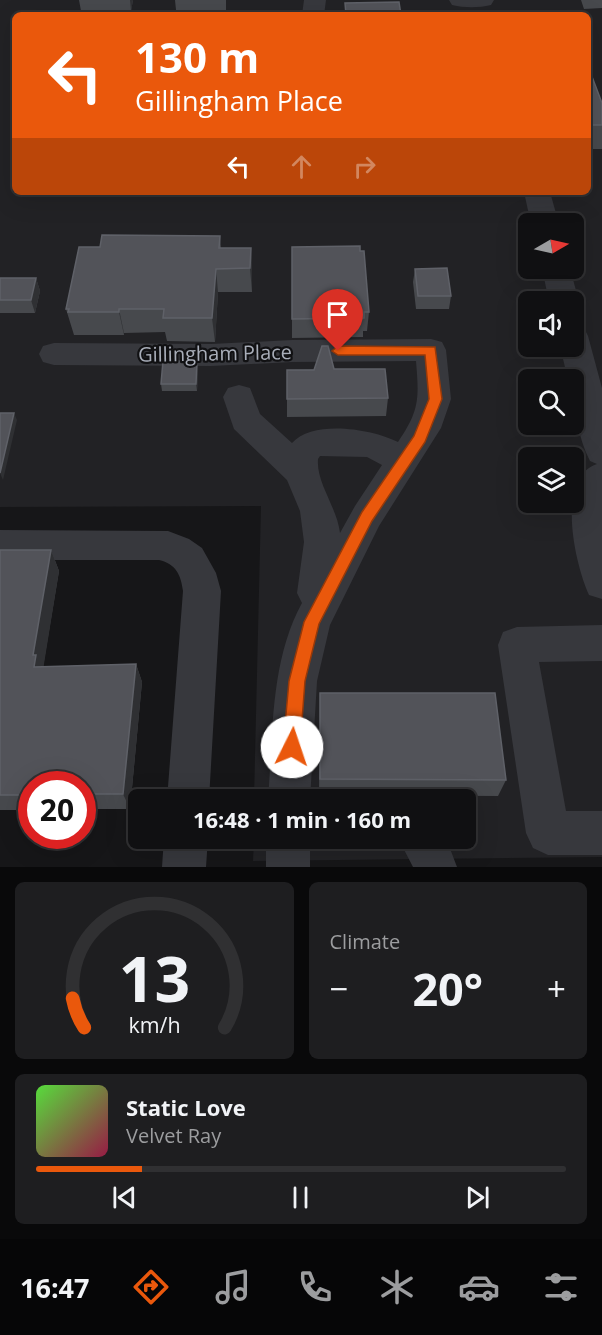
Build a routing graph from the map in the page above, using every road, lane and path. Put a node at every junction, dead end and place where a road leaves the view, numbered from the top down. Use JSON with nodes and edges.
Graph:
{"nodes":[{"id":1,"x":460,"y":0,"type":"edge"},
{"id":2,"x":483,"y":0,"type":"edge"},
{"id":3,"x":538,"y":195,"type":"edge"},
{"id":4,"x":542,"y":213,"type":"edge"},
{"id":5,"x":54,"y":354,"type":"dead end"},
{"id":6,"x":577,"y":357,"type":"edge"},
{"id":7,"x":238,"y":397,"type":"dead end"},
{"id":8,"x":403,"y":462,"type":"junction"},
{"id":9,"x":599,"y":470,"type":"edge"},
{"id":10,"x":304,"y":475,"type":"junction"},
{"id":11,"x":0,"y":545,"type":"edge"},
{"id":12,"x":602,"y":583,"type":"edge"},
{"id":13,"x":312,"y":622,"type":"junction"},
{"id":14,"x":602,"y":643,"type":"edge"},
{"id":15,"x":189,"y":789,"type":"edge"},
{"id":16,"x":290,"y":789,"type":"edge"},
{"id":17,"x":602,"y":833,"type":"edge"},
{"id":18,"x":185,"y":849,"type":"edge"},
{"id":19,"x":288,"y":849,"type":"edge"},
{"id":20,"x":428,"y":849,"type":"edge"},
{"id":21,"x":184,"y":867,"type":"edge"},
{"id":22,"x":288,"y":867,"type":"edge"},
{"id":23,"x":435,"y":867,"type":"edge"}],
"edges":[{"from":1,"to":2,"type":"street"},
{"from":3,"to":4,"type":"street"},
{"from":5,"to":8,"type":"street","name":"Gillingham Place"},
{"from":6,"to":9,"type":"street"},
{"from":7,"to":10,"type":"street"},
{"from":8,"to":10,"type":"street"},
{"from":8,"to":13,"type":"street","name":"Gillingham Place"},
{"from":9,"to":12,"type":"street"},
{"from":10,"to":13,"type":"street"},
{"from":11,"to":15,"type":"street"},
{"from":13,"to":16,"type":"street","name":"Gillingham Place"},
{"from":14,"to":17,"type":"street"},
{"from":18,"to":21,"type":"street"},
{"from":19,"to":22,"type":"street"},
{"from":20,"to":23,"type":"street"}]}
